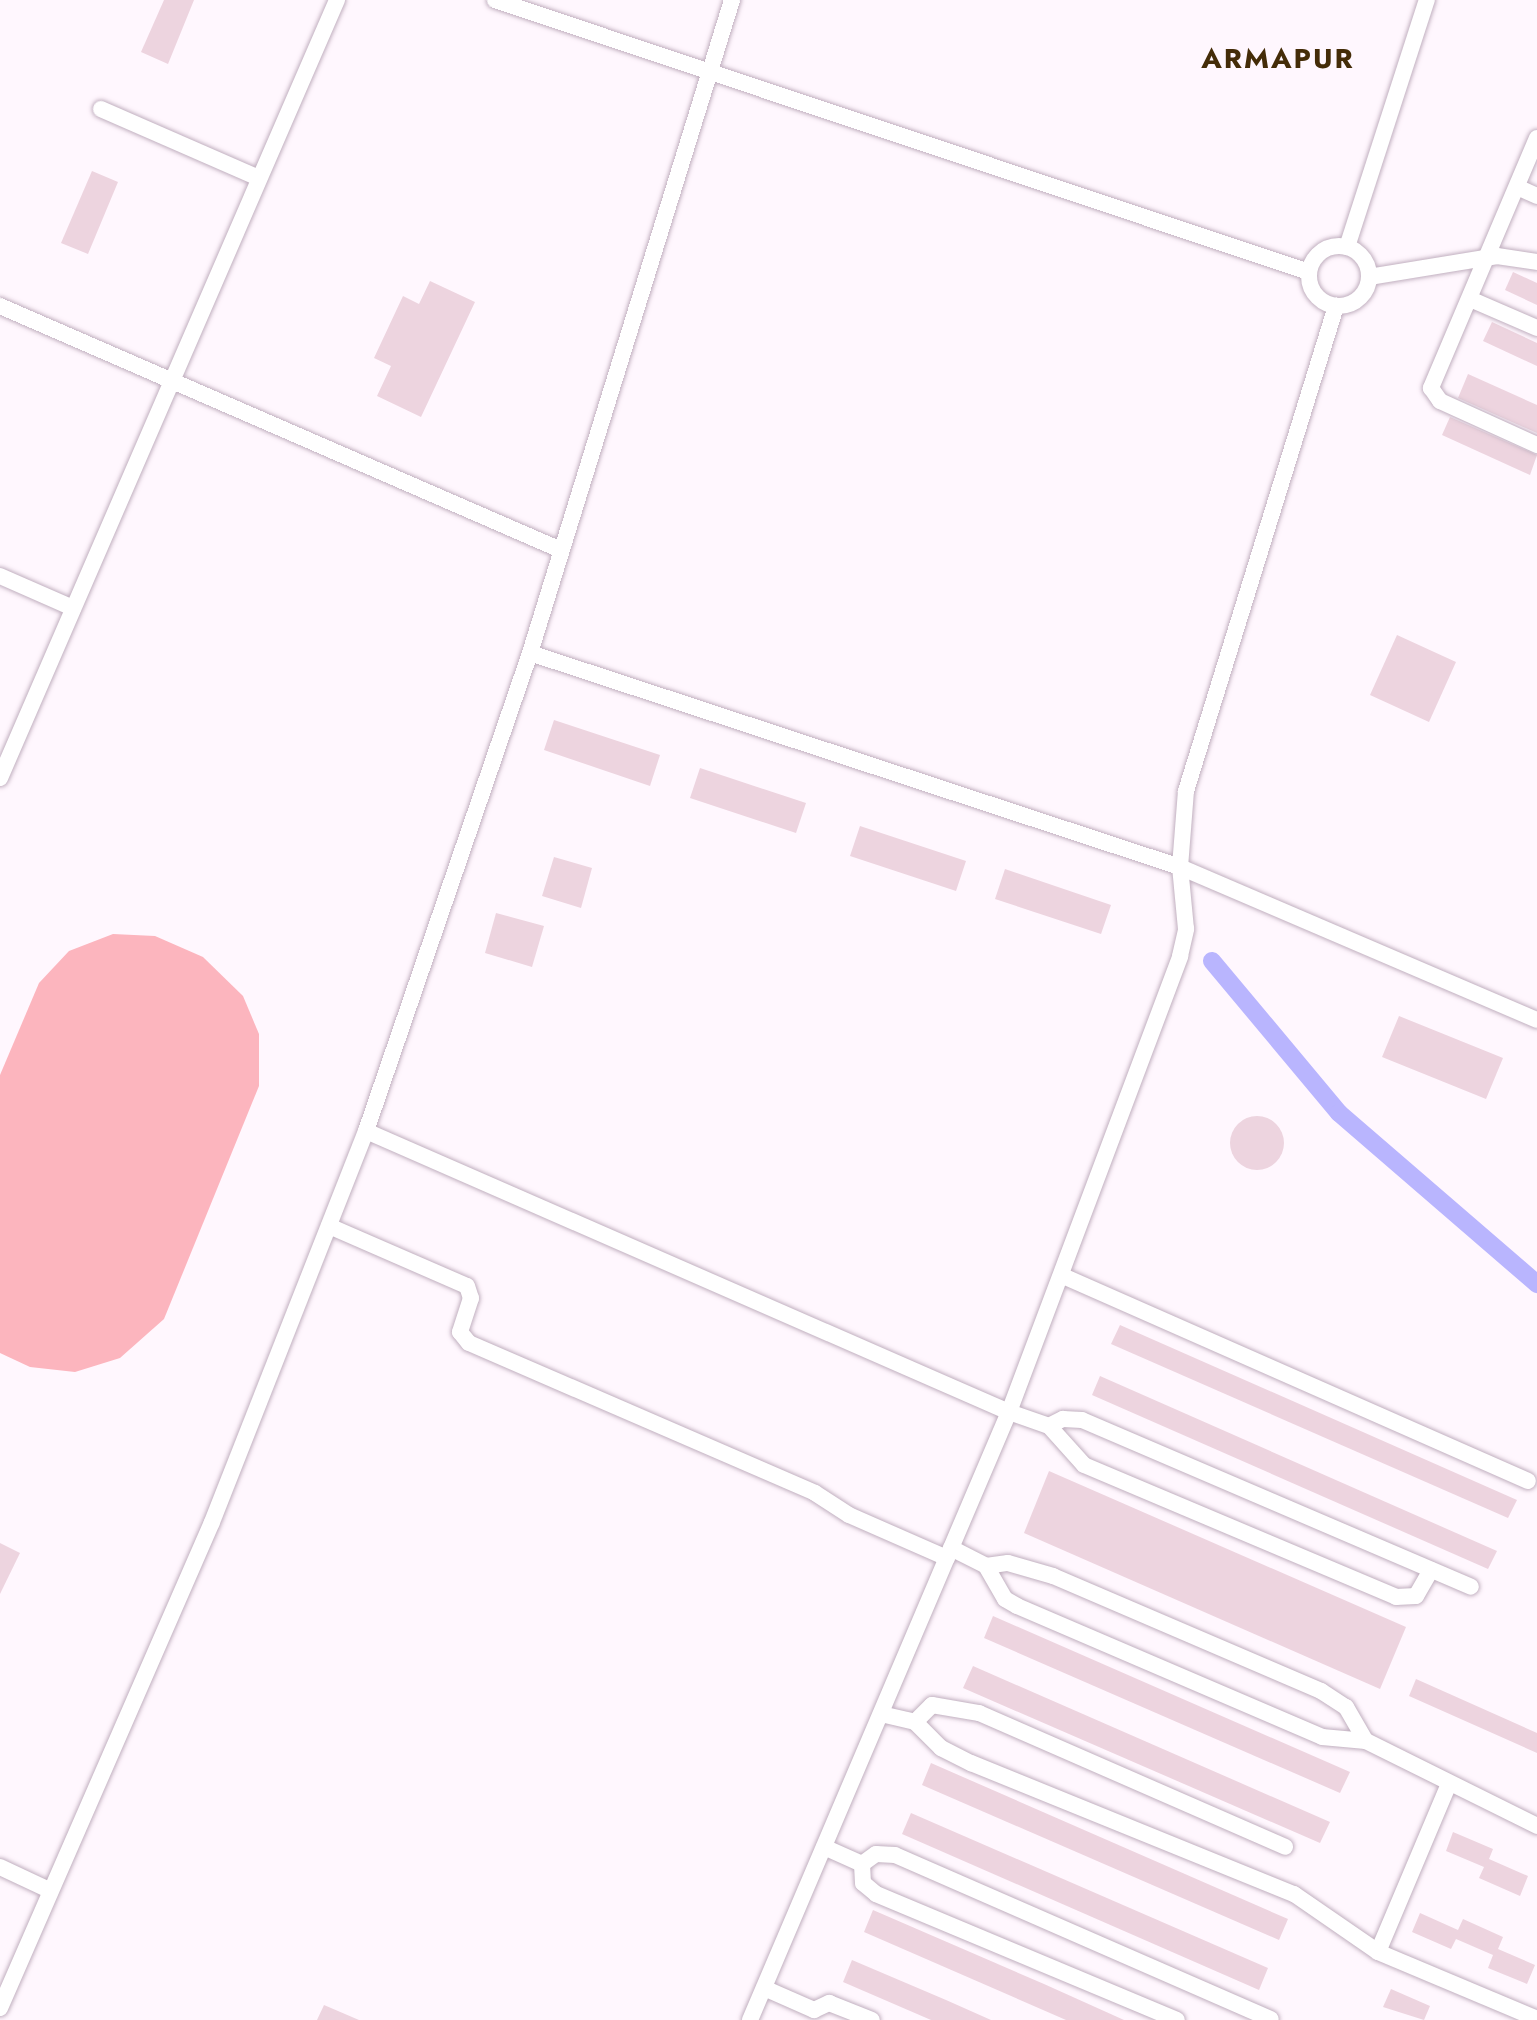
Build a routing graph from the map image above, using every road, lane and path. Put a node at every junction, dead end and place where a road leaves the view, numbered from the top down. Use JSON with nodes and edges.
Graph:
{"nodes":[{"id":1,"x":336,"y":0,"type":"edge"},
{"id":2,"x":495,"y":0,"type":"edge"},
{"id":3,"x":732,"y":0,"type":"edge"},
{"id":4,"x":1426,"y":0,"type":"edge"},
{"id":5,"x":709,"y":72,"type":"junction"},
{"id":6,"x":101,"y":108,"type":"dead end"},
{"id":7,"x":1537,"y":138,"type":"edge"},
{"id":8,"x":259,"y":178,"type":"junction"},
{"id":9,"x":1517,"y":187,"type":"junction"},
{"id":10,"x":1537,"y":196,"type":"edge"},
{"id":11,"x":1347,"y":247,"type":"junction"},
{"id":12,"x":1489,"y":258,"type":"junction"},
{"id":13,"x":1537,"y":262,"type":"edge"},
{"id":14,"x":1309,"y":272,"type":"junction"},
{"id":15,"x":1369,"y":277,"type":"junction"},
{"id":16,"x":1470,"y":299,"type":"junction"},
{"id":17,"x":0,"y":306,"type":"edge"},
{"id":18,"x":1336,"y":306,"type":"junction"},
{"id":19,"x":1537,"y":328,"type":"edge"},
{"id":20,"x":171,"y":381,"type":"junction"},
{"id":21,"x":1537,"y":446,"type":"edge"},
{"id":22,"x":561,"y":550,"type":"junction"},
{"id":23,"x":0,"y":576,"type":"edge"},
{"id":24,"x":73,"y":608,"type":"junction"},
{"id":25,"x":530,"y":653,"type":"junction"},
{"id":26,"x":6,"y":747,"type":"edge"},
{"id":27,"x":0,"y":778,"type":"edge"},
{"id":28,"x":1180,"y":867,"type":"junction"},
{"id":29,"x":1537,"y":1020,"type":"edge"},
{"id":30,"x":366,"y":1131,"type":"junction"},
{"id":31,"x":329,"y":1226,"type":"junction"},
{"id":32,"x":1063,"y":1276,"type":"junction"},
{"id":33,"x":1009,"y":1412,"type":"junction"},
{"id":34,"x":1049,"y":1426,"type":"junction"},
{"id":35,"x":1528,"y":1481,"type":"dead end"},
{"id":36,"x":949,"y":1553,"type":"junction"},
{"id":37,"x":986,"y":1566,"type":"junction"},
{"id":38,"x":1431,"y":1570,"type":"junction"},
{"id":39,"x":1471,"y":1587,"type":"dead end"},
{"id":40,"x":881,"y":1714,"type":"junction"},
{"id":41,"x":915,"y":1721,"type":"junction"},
{"id":42,"x":1366,"y":1741,"type":"junction"},
{"id":43,"x":1448,"y":1786,"type":"junction"},
{"id":44,"x":1537,"y":1826,"type":"edge"},
{"id":45,"x":824,"y":1847,"type":"junction"},
{"id":46,"x":1285,"y":1847,"type":"dead end"},
{"id":47,"x":862,"y":1864,"type":"junction"},
{"id":48,"x":0,"y":1867,"type":"edge"},
{"id":49,"x":51,"y":1891,"type":"junction"},
{"id":50,"x":1378,"y":1952,"type":"junction"},
{"id":51,"x":764,"y":1988,"type":"junction"},
{"id":52,"x":0,"y":2008,"type":"edge"},
{"id":53,"x":814,"y":2015,"type":"edge"},
{"id":54,"x":1271,"y":2019,"type":"edge"},
{"id":55,"x":1537,"y":2019,"type":"edge"},
{"id":56,"x":750,"y":2020,"type":"edge"},
{"id":57,"x":872,"y":2020,"type":"edge"},
{"id":58,"x":1177,"y":2020,"type":"edge"}],
"edges":[{"from":1,"to":8,"type":"street"},
{"from":2,"to":5,"type":"street"},
{"from":3,"to":5,"type":"street"},
{"from":4,"to":11,"type":"street"},
{"from":5,"to":14,"type":"street"},
{"from":5,"to":22,"type":"street"},
{"from":6,"to":8,"type":"street"},
{"from":7,"to":9,"type":"street"},
{"from":8,"to":20,"type":"street"},
{"from":9,"to":10,"type":"street"},
{"from":9,"to":12,"type":"street"},
{"from":11,"to":14,"type":"street"},
{"from":11,"to":15,"type":"street"},
{"from":12,"to":13,"type":"street"},
{"from":12,"to":15,"type":"street"},
{"from":12,"to":16,"type":"street"},
{"from":14,"to":18,"type":"street"},
{"from":15,"to":18,"type":"street"},
{"from":16,"to":19,"type":"street"},
{"from":16,"to":21,"type":"street"},
{"from":17,"to":20,"type":"street"},
{"from":18,"to":28,"type":"street"},
{"from":20,"to":22,"type":"street"},
{"from":20,"to":24,"type":"street"},
{"from":22,"to":25,"type":"street"},
{"from":23,"to":24,"type":"street"},
{"from":24,"to":26,"type":"street"},
{"from":25,"to":28,"type":"street"},
{"from":25,"to":30,"type":"street"},
{"from":26,"to":27,"type":"street"},
{"from":28,"to":29,"type":"street"},
{"from":28,"to":32,"type":"street"},
{"from":30,"to":31,"type":"street"},
{"from":30,"to":33,"type":"street"},
{"from":31,"to":36,"type":"street"},
{"from":31,"to":49,"type":"street"},
{"from":32,"to":33,"type":"street"},
{"from":32,"to":35,"type":"street"},
{"from":33,"to":34,"type":"street"},
{"from":33,"to":36,"type":"street"},
{"from":34,"to":38,"type":"street"},
{"from":34,"to":38,"type":"street"},
{"from":36,"to":37,"type":"street"},
{"from":36,"to":40,"type":"street"},
{"from":37,"to":42,"type":"street"},
{"from":37,"to":42,"type":"street"},
{"from":38,"to":39,"type":"street"},
{"from":40,"to":41,"type":"street"},
{"from":40,"to":45,"type":"street"},
{"from":41,"to":46,"type":"street"},
{"from":41,"to":50,"type":"street"},
{"from":42,"to":43,"type":"street"},
{"from":43,"to":44,"type":"street"},
{"from":43,"to":50,"type":"street"},
{"from":45,"to":47,"type":"street"},
{"from":45,"to":51,"type":"street"},
{"from":47,"to":54,"type":"street"},
{"from":47,"to":58,"type":"street"},
{"from":48,"to":49,"type":"street"},
{"from":49,"to":52,"type":"street"},
{"from":50,"to":55,"type":"street"},
{"from":51,"to":53,"type":"street"},
{"from":51,"to":56,"type":"street"},
{"from":53,"to":57,"type":"street"}]}
